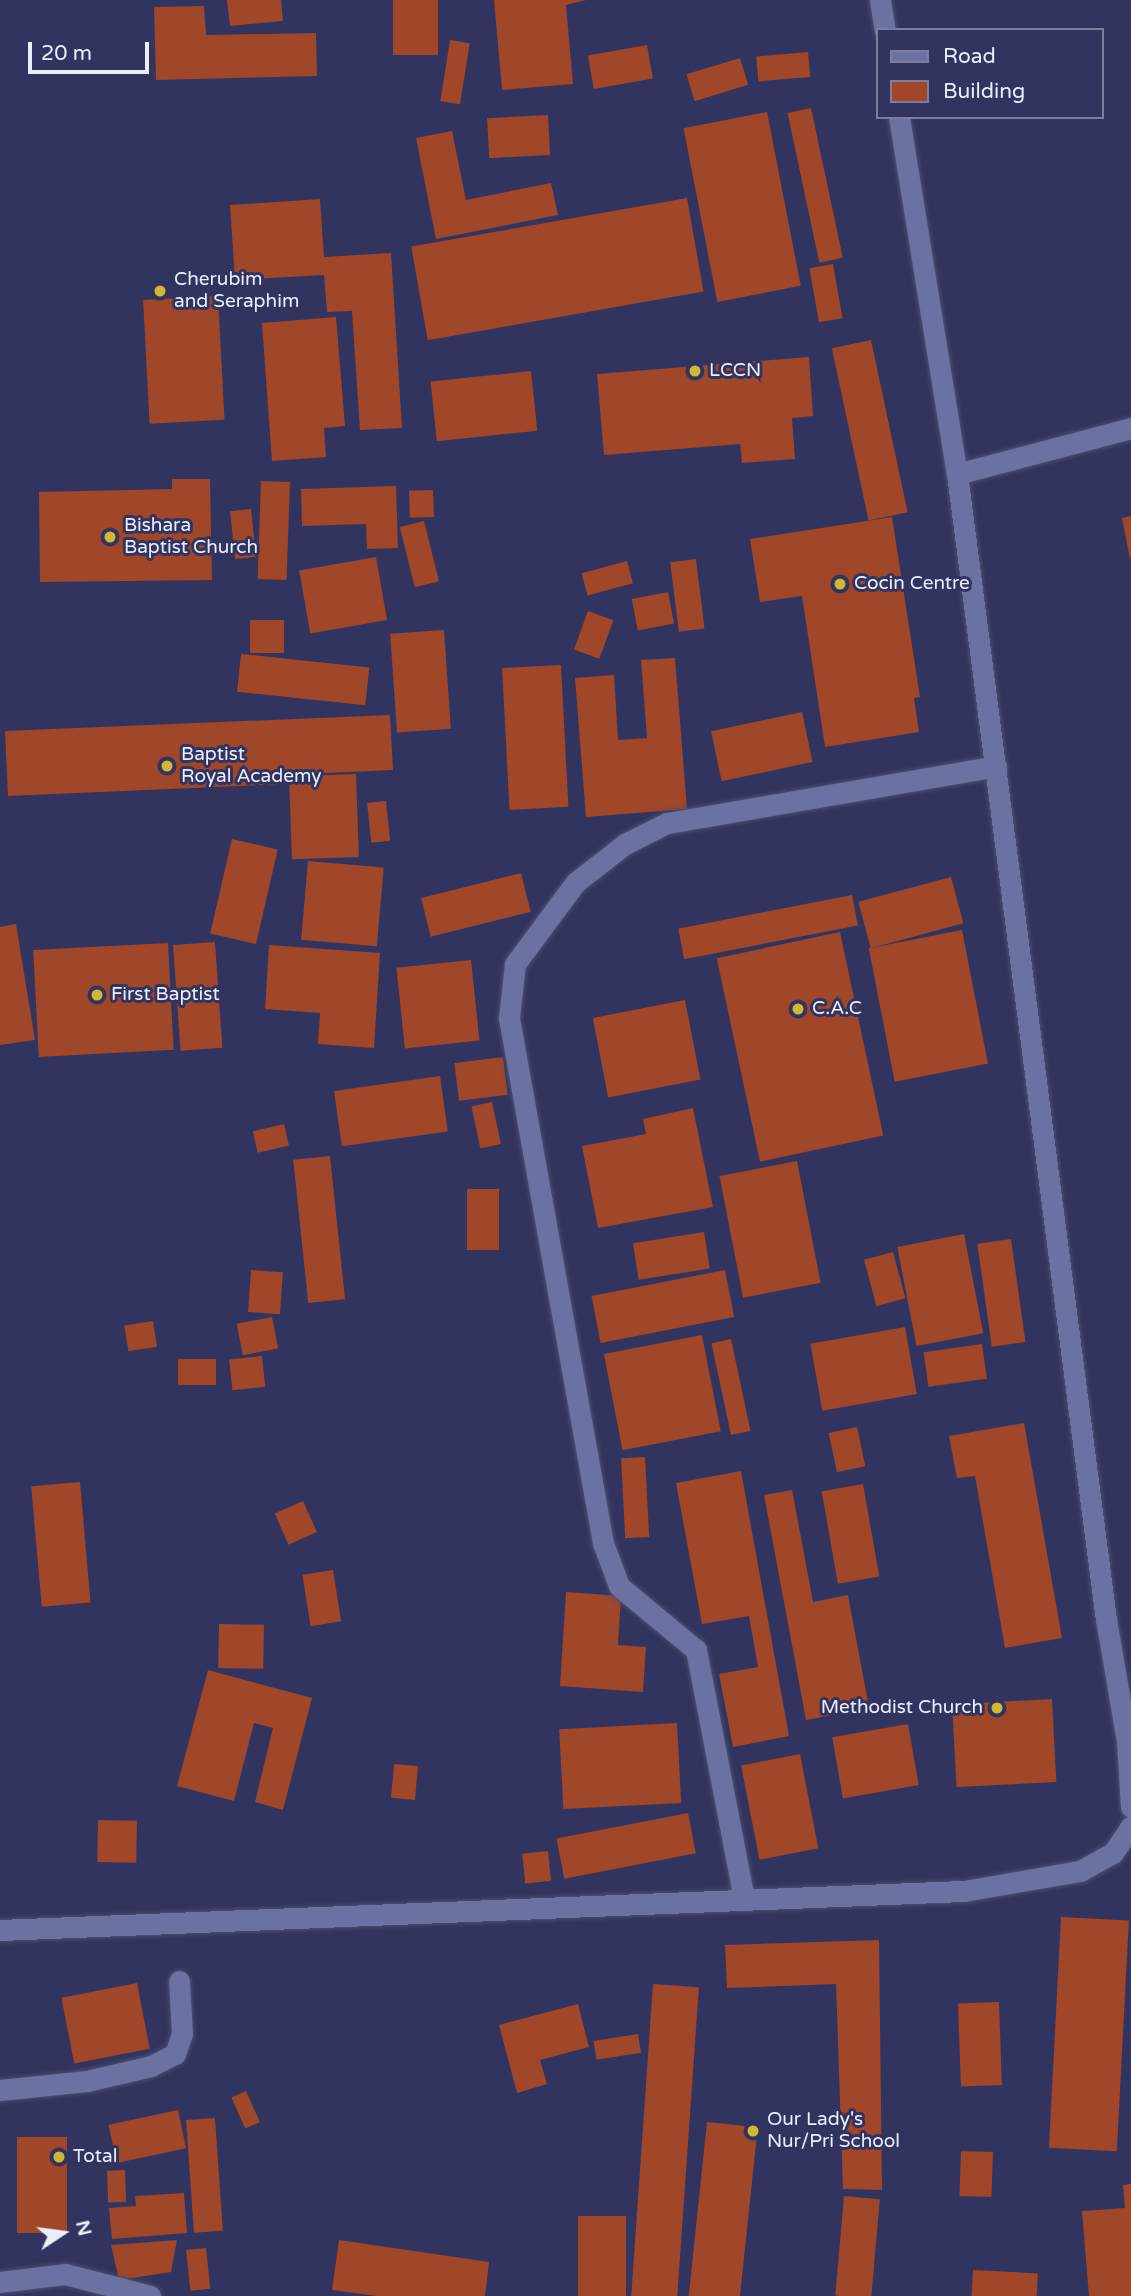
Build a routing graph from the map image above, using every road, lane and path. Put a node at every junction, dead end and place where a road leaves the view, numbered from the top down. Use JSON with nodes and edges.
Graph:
{"nodes":[{"id":1,"x":880,"y":0,"type":"edge"},
{"id":2,"x":885,"y":28,"type":"edge"},
{"id":3,"x":899,"y":119,"type":"edge"},
{"id":4,"x":1131,"y":428,"type":"edge"},
{"id":5,"x":957,"y":474,"type":"junction"},
{"id":6,"x":996,"y":766,"type":"junction"},
{"id":7,"x":1131,"y":1807,"type":"edge"},
{"id":8,"x":1131,"y":1826,"type":"edge"},
{"id":9,"x":1122,"y":1855,"type":"edge"},
{"id":10,"x":744,"y":1899,"type":"junction"},
{"id":11,"x":0,"y":1930,"type":"edge"},
{"id":12,"x":179,"y":1981,"type":"dead end"},
{"id":13,"x":0,"y":2091,"type":"edge"},
{"id":14,"x":0,"y":2282,"type":"edge"},
{"id":15,"x":150,"y":2296,"type":"edge"}],
"edges":[{"from":1,"to":2,"type":"street"},
{"from":3,"to":5,"type":"street"},
{"from":4,"to":5,"type":"street"},
{"from":5,"to":6,"type":"street"},
{"from":6,"to":7,"type":"street"},
{"from":6,"to":10,"type":"street"},
{"from":8,"to":9,"type":"street"},
{"from":9,"to":10,"type":"street"},
{"from":10,"to":11,"type":"street"},
{"from":12,"to":13,"type":"street"},
{"from":14,"to":15,"type":"street"}]}
